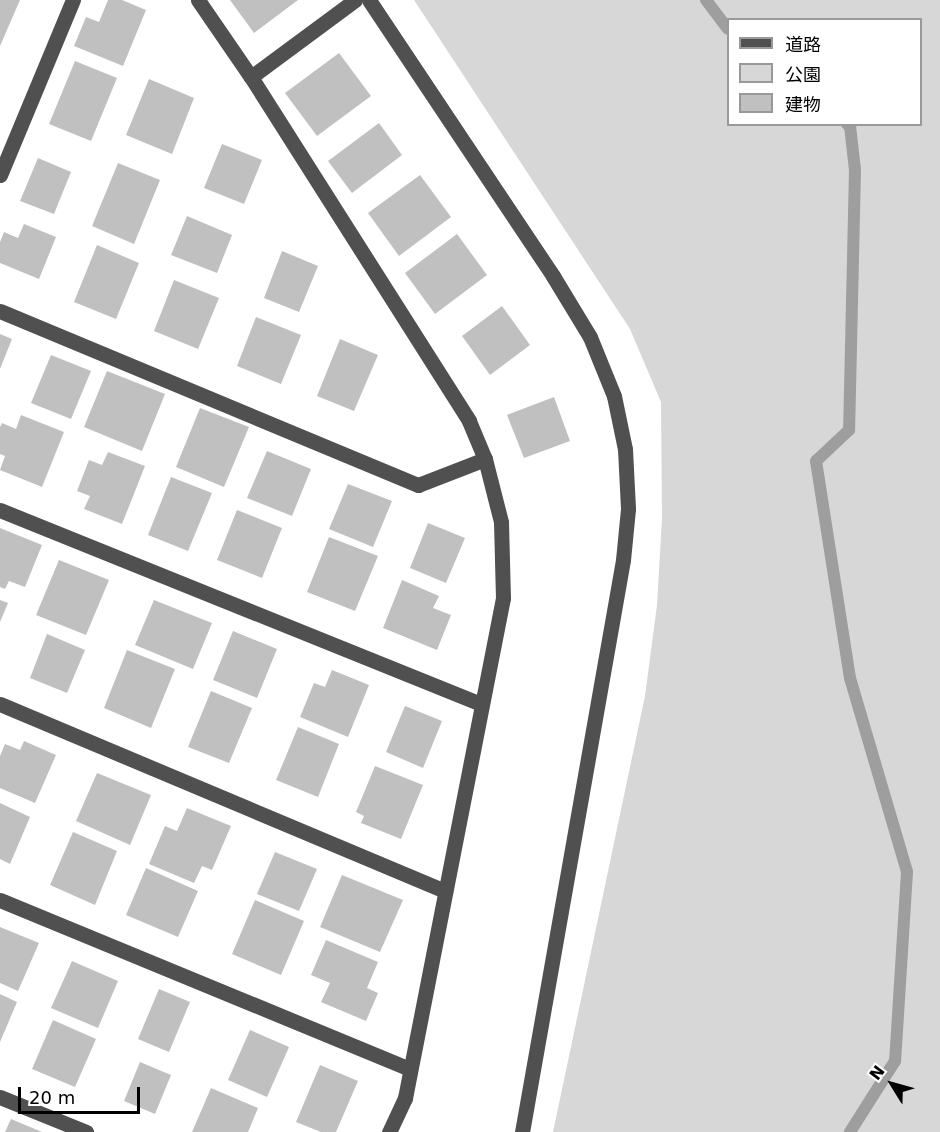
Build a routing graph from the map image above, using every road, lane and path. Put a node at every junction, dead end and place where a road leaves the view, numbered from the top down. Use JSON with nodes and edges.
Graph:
{"nodes":[{"id":1,"x":73,"y":0,"type":"edge"},
{"id":2,"x":198,"y":0,"type":"edge"},
{"id":3,"x":355,"y":0,"type":"edge"},
{"id":4,"x":369,"y":0,"type":"edge"},
{"id":5,"x":251,"y":77,"type":"junction"},
{"id":6,"x":0,"y":175,"type":"edge"},
{"id":7,"x":0,"y":311,"type":"edge"},
{"id":8,"x":485,"y":459,"type":"junction"},
{"id":9,"x":0,"y":510,"type":"edge"},
{"id":10,"x":0,"y":704,"type":"edge"},
{"id":11,"x":480,"y":704,"type":"junction"},
{"id":12,"x":445,"y":891,"type":"junction"},
{"id":13,"x":0,"y":900,"type":"edge"},
{"id":14,"x":410,"y":1069,"type":"junction"},
{"id":15,"x":0,"y":1097,"type":"edge"},
{"id":16,"x":86,"y":1132,"type":"edge"},
{"id":17,"x":389,"y":1132,"type":"edge"},
{"id":18,"x":522,"y":1132,"type":"edge"}],
"edges":[{"from":1,"to":6,"type":"street"},
{"from":2,"to":5,"type":"street"},
{"from":3,"to":5,"type":"street"},
{"from":4,"to":18,"type":"street"},
{"from":5,"to":8,"type":"street"},
{"from":7,"to":8,"type":"street"},
{"from":8,"to":11,"type":"street"},
{"from":9,"to":11,"type":"street"},
{"from":10,"to":12,"type":"street"},
{"from":11,"to":12,"type":"street"},
{"from":12,"to":14,"type":"street"},
{"from":13,"to":14,"type":"street"},
{"from":14,"to":17,"type":"street"},
{"from":15,"to":16,"type":"street"}]}
